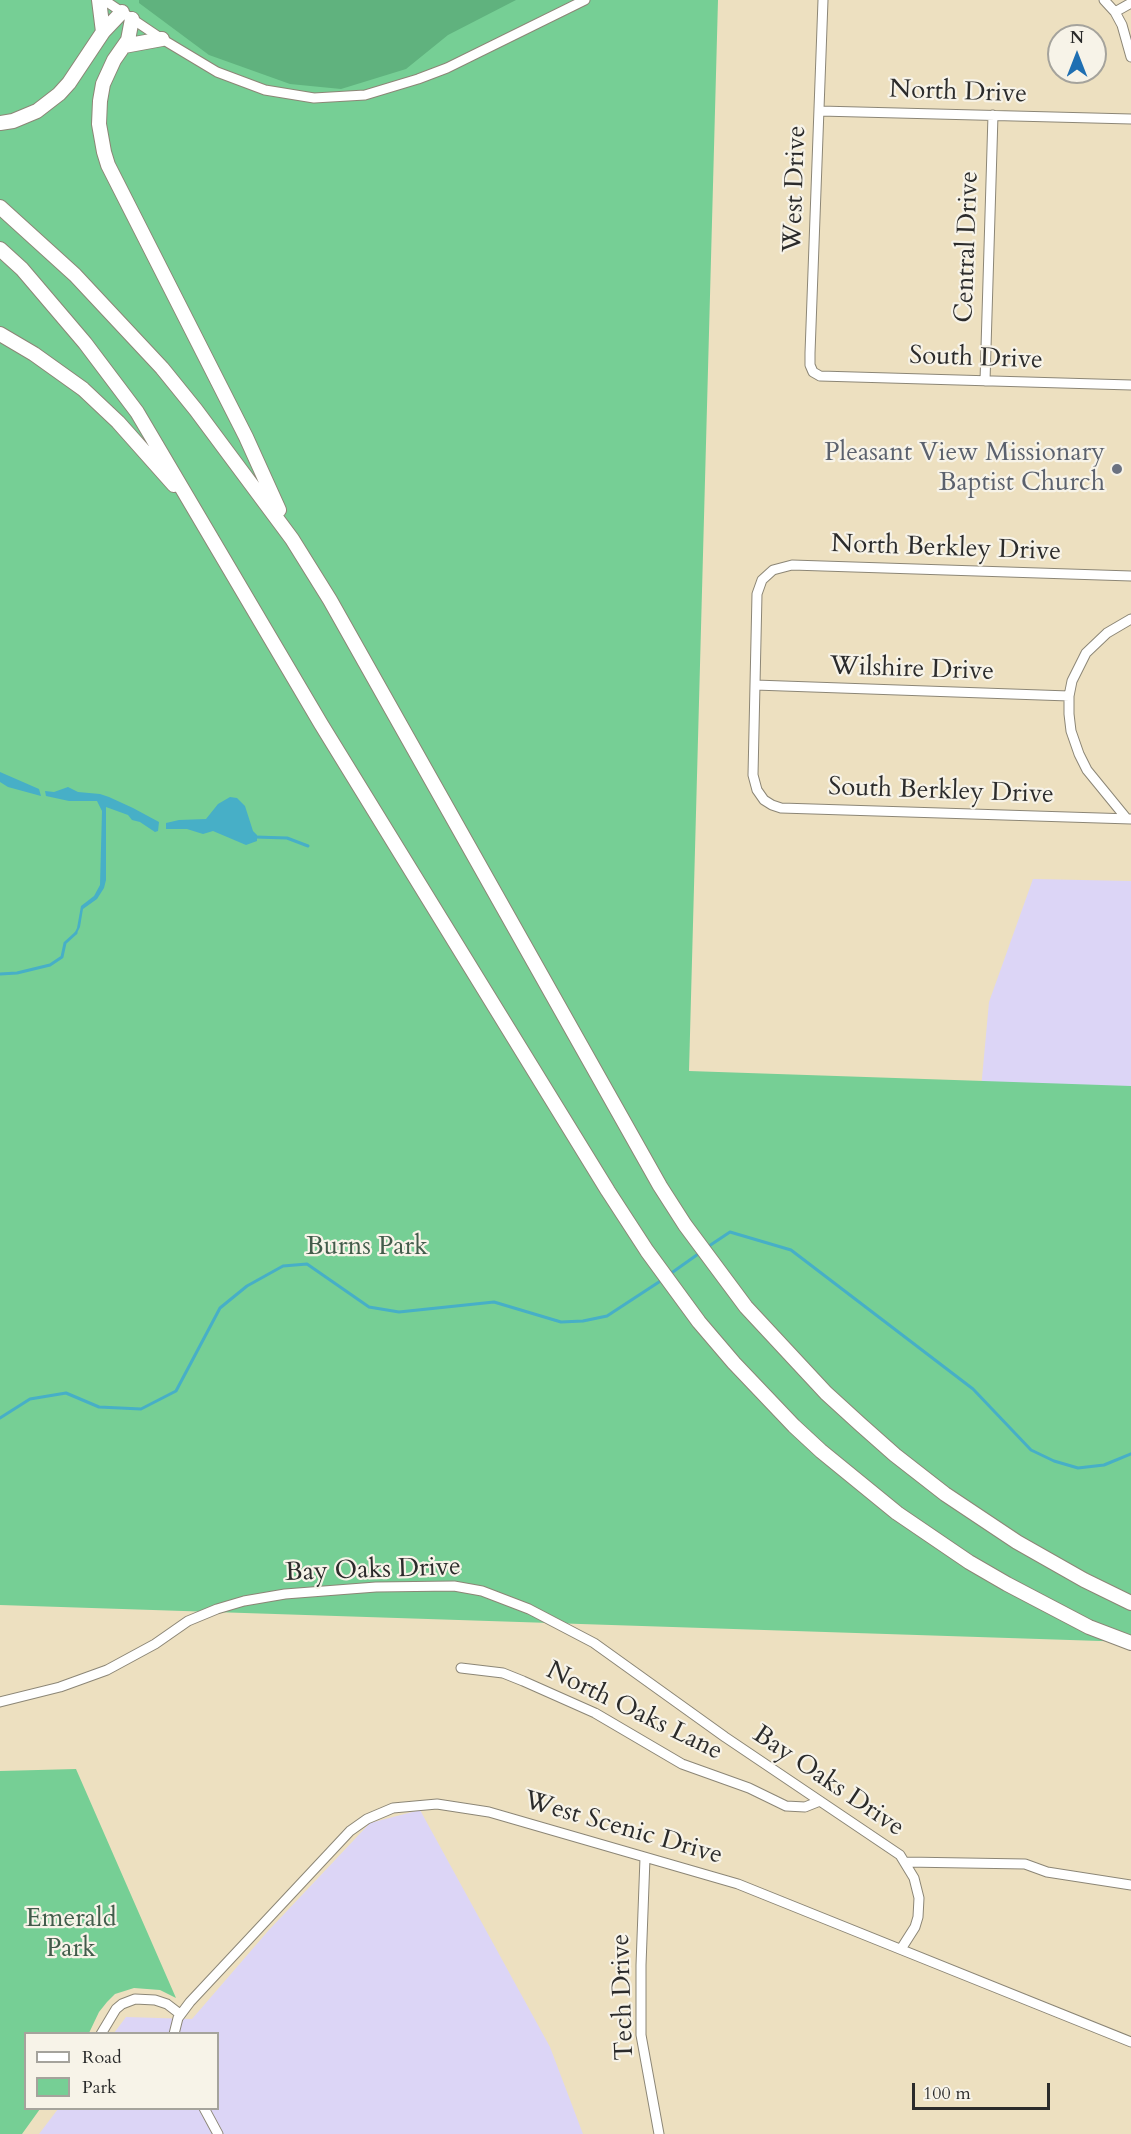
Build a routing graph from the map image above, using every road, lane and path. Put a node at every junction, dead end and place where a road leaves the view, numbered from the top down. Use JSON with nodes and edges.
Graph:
{"nodes":[{"id":1,"x":99,"y":0,"type":"edge"},
{"id":2,"x":104,"y":0,"type":"edge"},
{"id":3,"x":585,"y":0,"type":"edge"},
{"id":4,"x":823,"y":0,"type":"edge"},
{"id":5,"x":1104,"y":0,"type":"edge"},
{"id":6,"x":1131,"y":3,"type":"edge"},
{"id":7,"x":1115,"y":12,"type":"junction"},
{"id":8,"x":127,"y":15,"type":"junction"},
{"id":9,"x":103,"y":32,"type":"junction"},
{"id":10,"x":162,"y":39,"type":"junction"},
{"id":11,"x":124,"y":46,"type":"junction"},
{"id":12,"x":1131,"y":57,"type":"edge"},
{"id":13,"x":820,"y":111,"type":"junction"},
{"id":14,"x":993,"y":116,"type":"junction"},
{"id":15,"x":1131,"y":119,"type":"edge"},
{"id":16,"x":0,"y":123,"type":"edge"},
{"id":17,"x":0,"y":207,"type":"edge"},
{"id":18,"x":0,"y":249,"type":"edge"},
{"id":19,"x":0,"y":334,"type":"edge"},
{"id":20,"x":820,"y":376,"type":"joint"},
{"id":21,"x":985,"y":381,"type":"junction"},
{"id":22,"x":1131,"y":385,"type":"edge"},
{"id":23,"x":190,"y":502,"type":"junction"},
{"id":24,"x":292,"y":540,"type":"junction"},
{"id":25,"x":1131,"y":576,"type":"edge"},
{"id":26,"x":1131,"y":619,"type":"edge"},
{"id":27,"x":755,"y":685,"type":"junction"},
{"id":28,"x":1069,"y":696,"type":"junction"},
{"id":29,"x":1129,"y":819,"type":"edge"},
{"id":30,"x":1131,"y":1603,"type":"edge"},
{"id":31,"x":1131,"y":1643,"type":"edge"},
{"id":32,"x":461,"y":1668,"type":"dead end"},
{"id":33,"x":0,"y":1702,"type":"edge"},
{"id":34,"x":820,"y":1801,"type":"junction"},
{"id":35,"x":645,"y":1858,"type":"junction"},
{"id":36,"x":906,"y":1862,"type":"junction"},
{"id":37,"x":1131,"y":1885,"type":"edge"},
{"id":38,"x":901,"y":1949,"type":"junction"},
{"id":39,"x":180,"y":2014,"type":"junction"},
{"id":40,"x":102,"y":2032,"type":"edge"},
{"id":41,"x":175,"y":2032,"type":"edge"},
{"id":42,"x":1131,"y":2042,"type":"edge"},
{"id":43,"x":205,"y":2110,"type":"edge"},
{"id":44,"x":218,"y":2134,"type":"edge"},
{"id":45,"x":659,"y":2134,"type":"edge"}],
"edges":[{"from":1,"to":9,"type":"highway"},
{"from":2,"to":8,"type":"street"},
{"from":3,"to":10,"type":"street"},
{"from":4,"to":13,"type":"street","name":"West Drive"},
{"from":5,"to":7,"type":"street"},
{"from":6,"to":7,"type":"street"},
{"from":7,"to":12,"type":"street"},
{"from":8,"to":9,"type":"highway"},
{"from":8,"to":10,"type":"street"},
{"from":8,"to":11,"type":"highway"},
{"from":9,"to":16,"type":"highway"},
{"from":10,"to":11,"type":"highway"},
{"from":11,"to":24,"type":"highway"},
{"from":13,"to":14,"type":"street","name":"North Drive"},
{"from":13,"to":20,"type":"street","name":"West Drive"},
{"from":14,"to":15,"type":"street","name":"North Drive"},
{"from":14,"to":21,"type":"street","name":"Central Drive"},
{"from":17,"to":24,"type":"highway"},
{"from":18,"to":23,"type":"highway"},
{"from":19,"to":23,"type":"highway"},
{"from":20,"to":21,"type":"street","name":"South Drive"},
{"from":21,"to":22,"type":"street","name":"South Drive"},
{"from":23,"to":31,"type":"highway"},
{"from":24,"to":30,"type":"highway"},
{"from":25,"to":27,"type":"street","name":"North Berkley Drive"},
{"from":26,"to":28,"type":"street"},
{"from":27,"to":28,"type":"street","name":"Wilshire Drive"},
{"from":27,"to":29,"type":"street","name":"South Berkley Drive"},
{"from":28,"to":29,"type":"street"},
{"from":32,"to":34,"type":"street","name":"North Oaks Lane"},
{"from":33,"to":34,"type":"street","name":"Bay Oaks Drive"},
{"from":34,"to":36,"type":"street","name":"Bay Oaks Drive"},
{"from":35,"to":38,"type":"street","name":"West Scenic Drive"},
{"from":35,"to":39,"type":"street","name":"West Scenic Drive"},
{"from":35,"to":45,"type":"street","name":"Tech Drive"},
{"from":36,"to":37,"type":"street","name":"Bay Oaks Drive"},
{"from":36,"to":38,"type":"street","name":"Bay Oaks Drive"},
{"from":38,"to":42,"type":"street","name":"West Scenic Drive"},
{"from":39,"to":40,"type":"street"},
{"from":39,"to":41,"type":"street","name":"West Scenic Drive"},
{"from":43,"to":44,"type":"street"}]}
